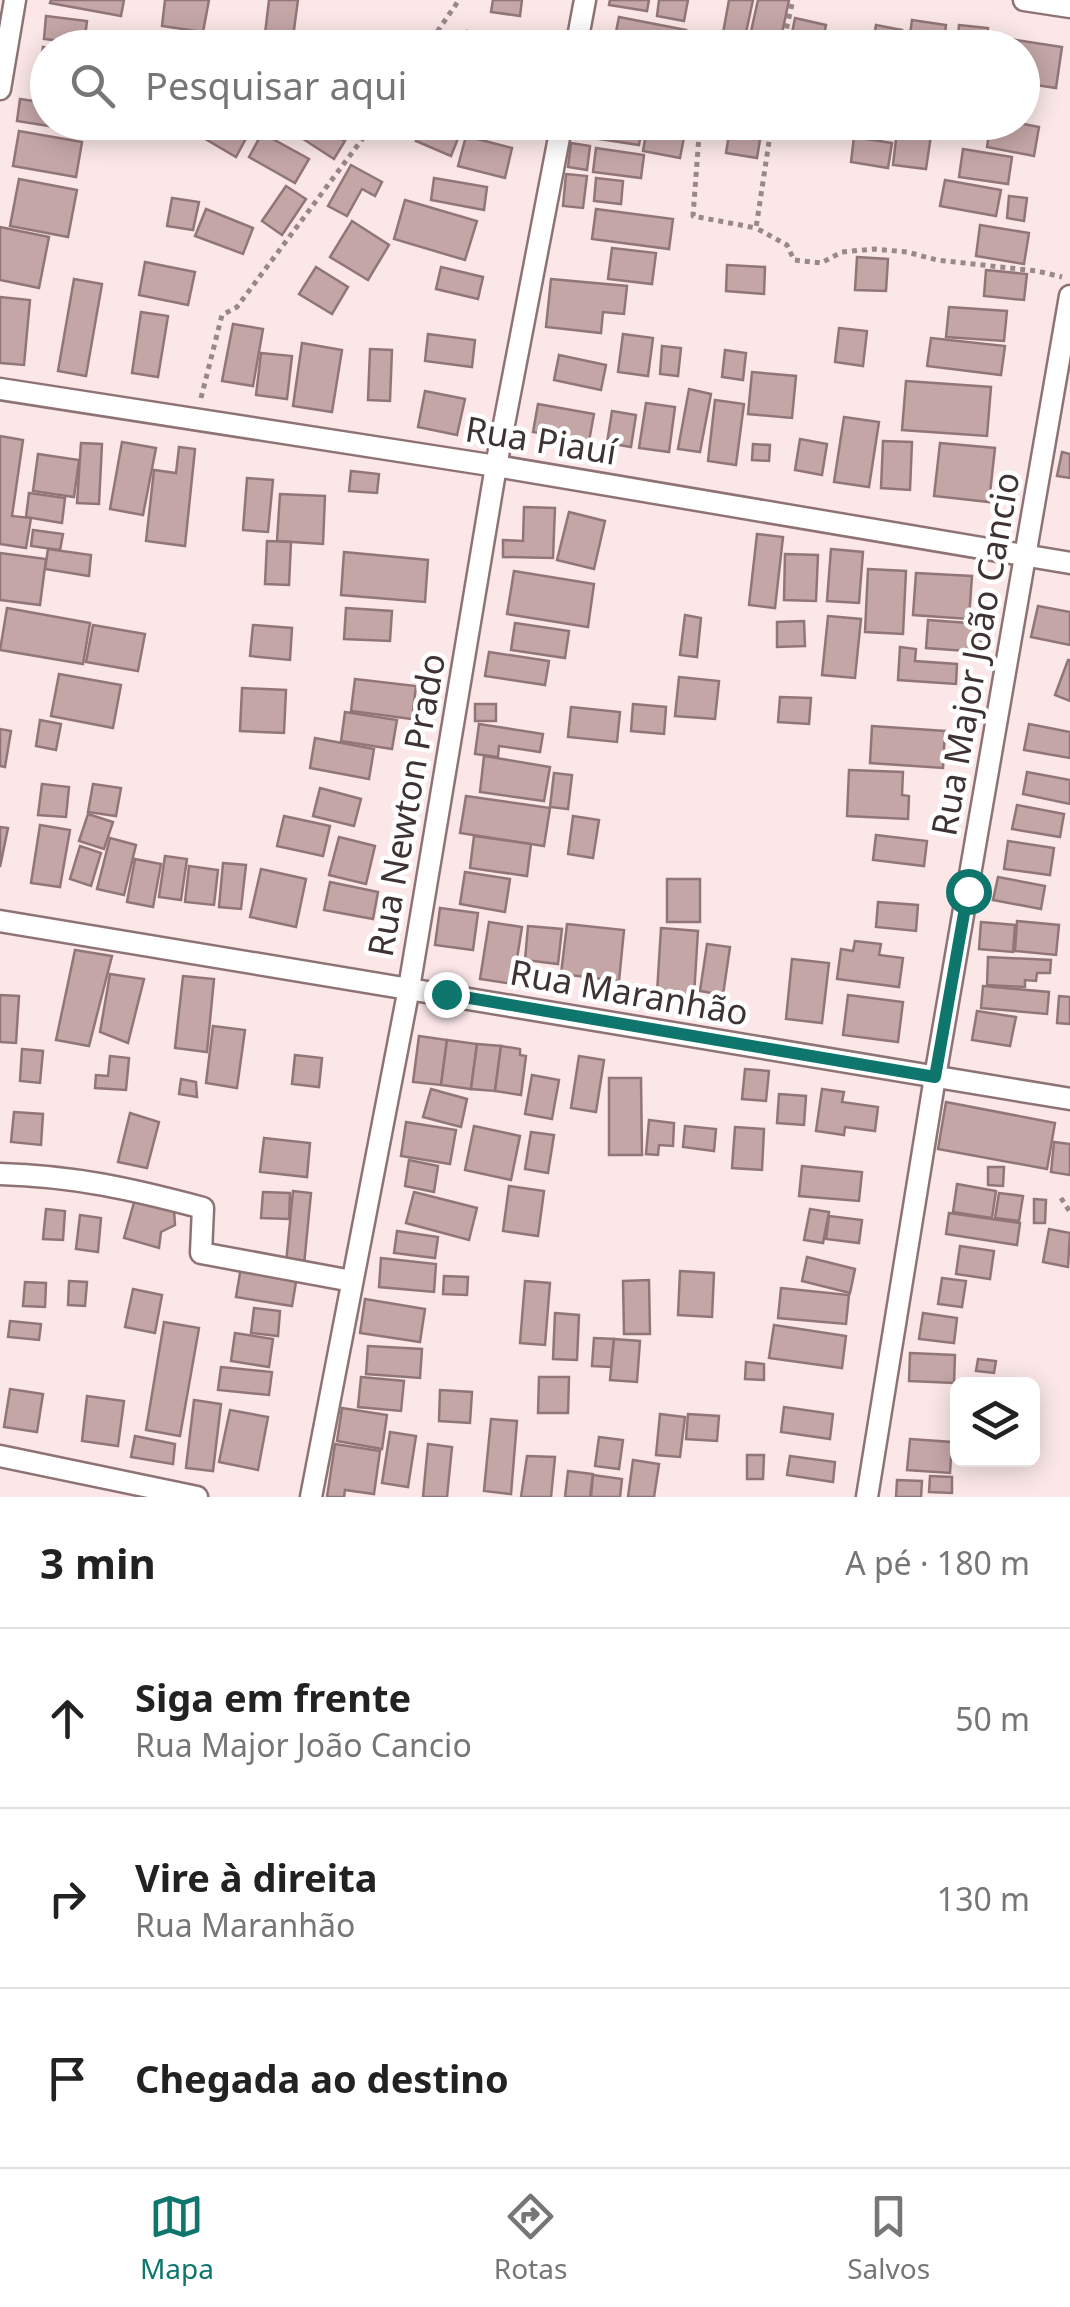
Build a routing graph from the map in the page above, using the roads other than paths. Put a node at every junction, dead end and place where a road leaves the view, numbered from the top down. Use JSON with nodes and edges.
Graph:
{"nodes":[{"id":1,"x":15,"y":0,"type":"edge"},
{"id":2,"x":585,"y":0,"type":"edge"},
{"id":3,"x":1024,"y":0,"type":"edge"},
{"id":4,"x":1070,"y":8,"type":"edge"},
{"id":5,"x":579,"y":30,"type":"edge"},
{"id":6,"x":0,"y":89,"type":"edge"},
{"id":7,"x":559,"y":140,"type":"edge"},
{"id":8,"x":1070,"y":296,"type":"edge"},
{"id":9,"x":0,"y":389,"type":"edge"},
{"id":10,"x":496,"y":466,"type":"junction"},
{"id":11,"x":1026,"y":556,"type":"junction"},
{"id":12,"x":1070,"y":564,"type":"edge"},
{"id":13,"x":0,"y":921,"type":"edge"},
{"id":14,"x":409,"y":988,"type":"junction"},
{"id":15,"x":935,"y":1077,"type":"junction"},
{"id":16,"x":1070,"y":1099,"type":"edge"},
{"id":17,"x":0,"y":1174,"type":"edge"},
{"id":18,"x":352,"y":1281,"type":"junction"},
{"id":19,"x":0,"y":1456,"type":"edge"},
{"id":20,"x":197,"y":1497,"type":"edge"},
{"id":21,"x":311,"y":1497,"type":"edge"},
{"id":22,"x":866,"y":1497,"type":"edge"}],
"edges":[{"from":1,"to":6,"type":"street"},
{"from":2,"to":5,"type":"street"},
{"from":3,"to":4,"type":"street"},
{"from":7,"to":10,"type":"street","name":"Rua Newton Prado"},
{"from":8,"to":11,"type":"street","name":"Rua Major João Cancio"},
{"from":9,"to":10,"type":"street","name":"Rua Piauí"},
{"from":10,"to":11,"type":"street","name":"Rua Piauí"},
{"from":10,"to":14,"type":"street","name":"Rua Newton Prado"},
{"from":11,"to":12,"type":"street","name":"Rua Piauí"},
{"from":11,"to":15,"type":"street","name":"Rua Major João Cancio"},
{"from":13,"to":14,"type":"street","name":"Rua Maranhão"},
{"from":14,"to":15,"type":"street","name":"Rua Maranhão"},
{"from":14,"to":18,"type":"street","name":"Rua Newton Prado"},
{"from":15,"to":16,"type":"street","name":"Rua Maranhão"},
{"from":15,"to":22,"type":"street","name":"Rua Major João Cancio"},
{"from":17,"to":18,"type":"street"},
{"from":18,"to":21,"type":"street","name":"Rua Newton Prado"},
{"from":19,"to":20,"type":"street"}]}
